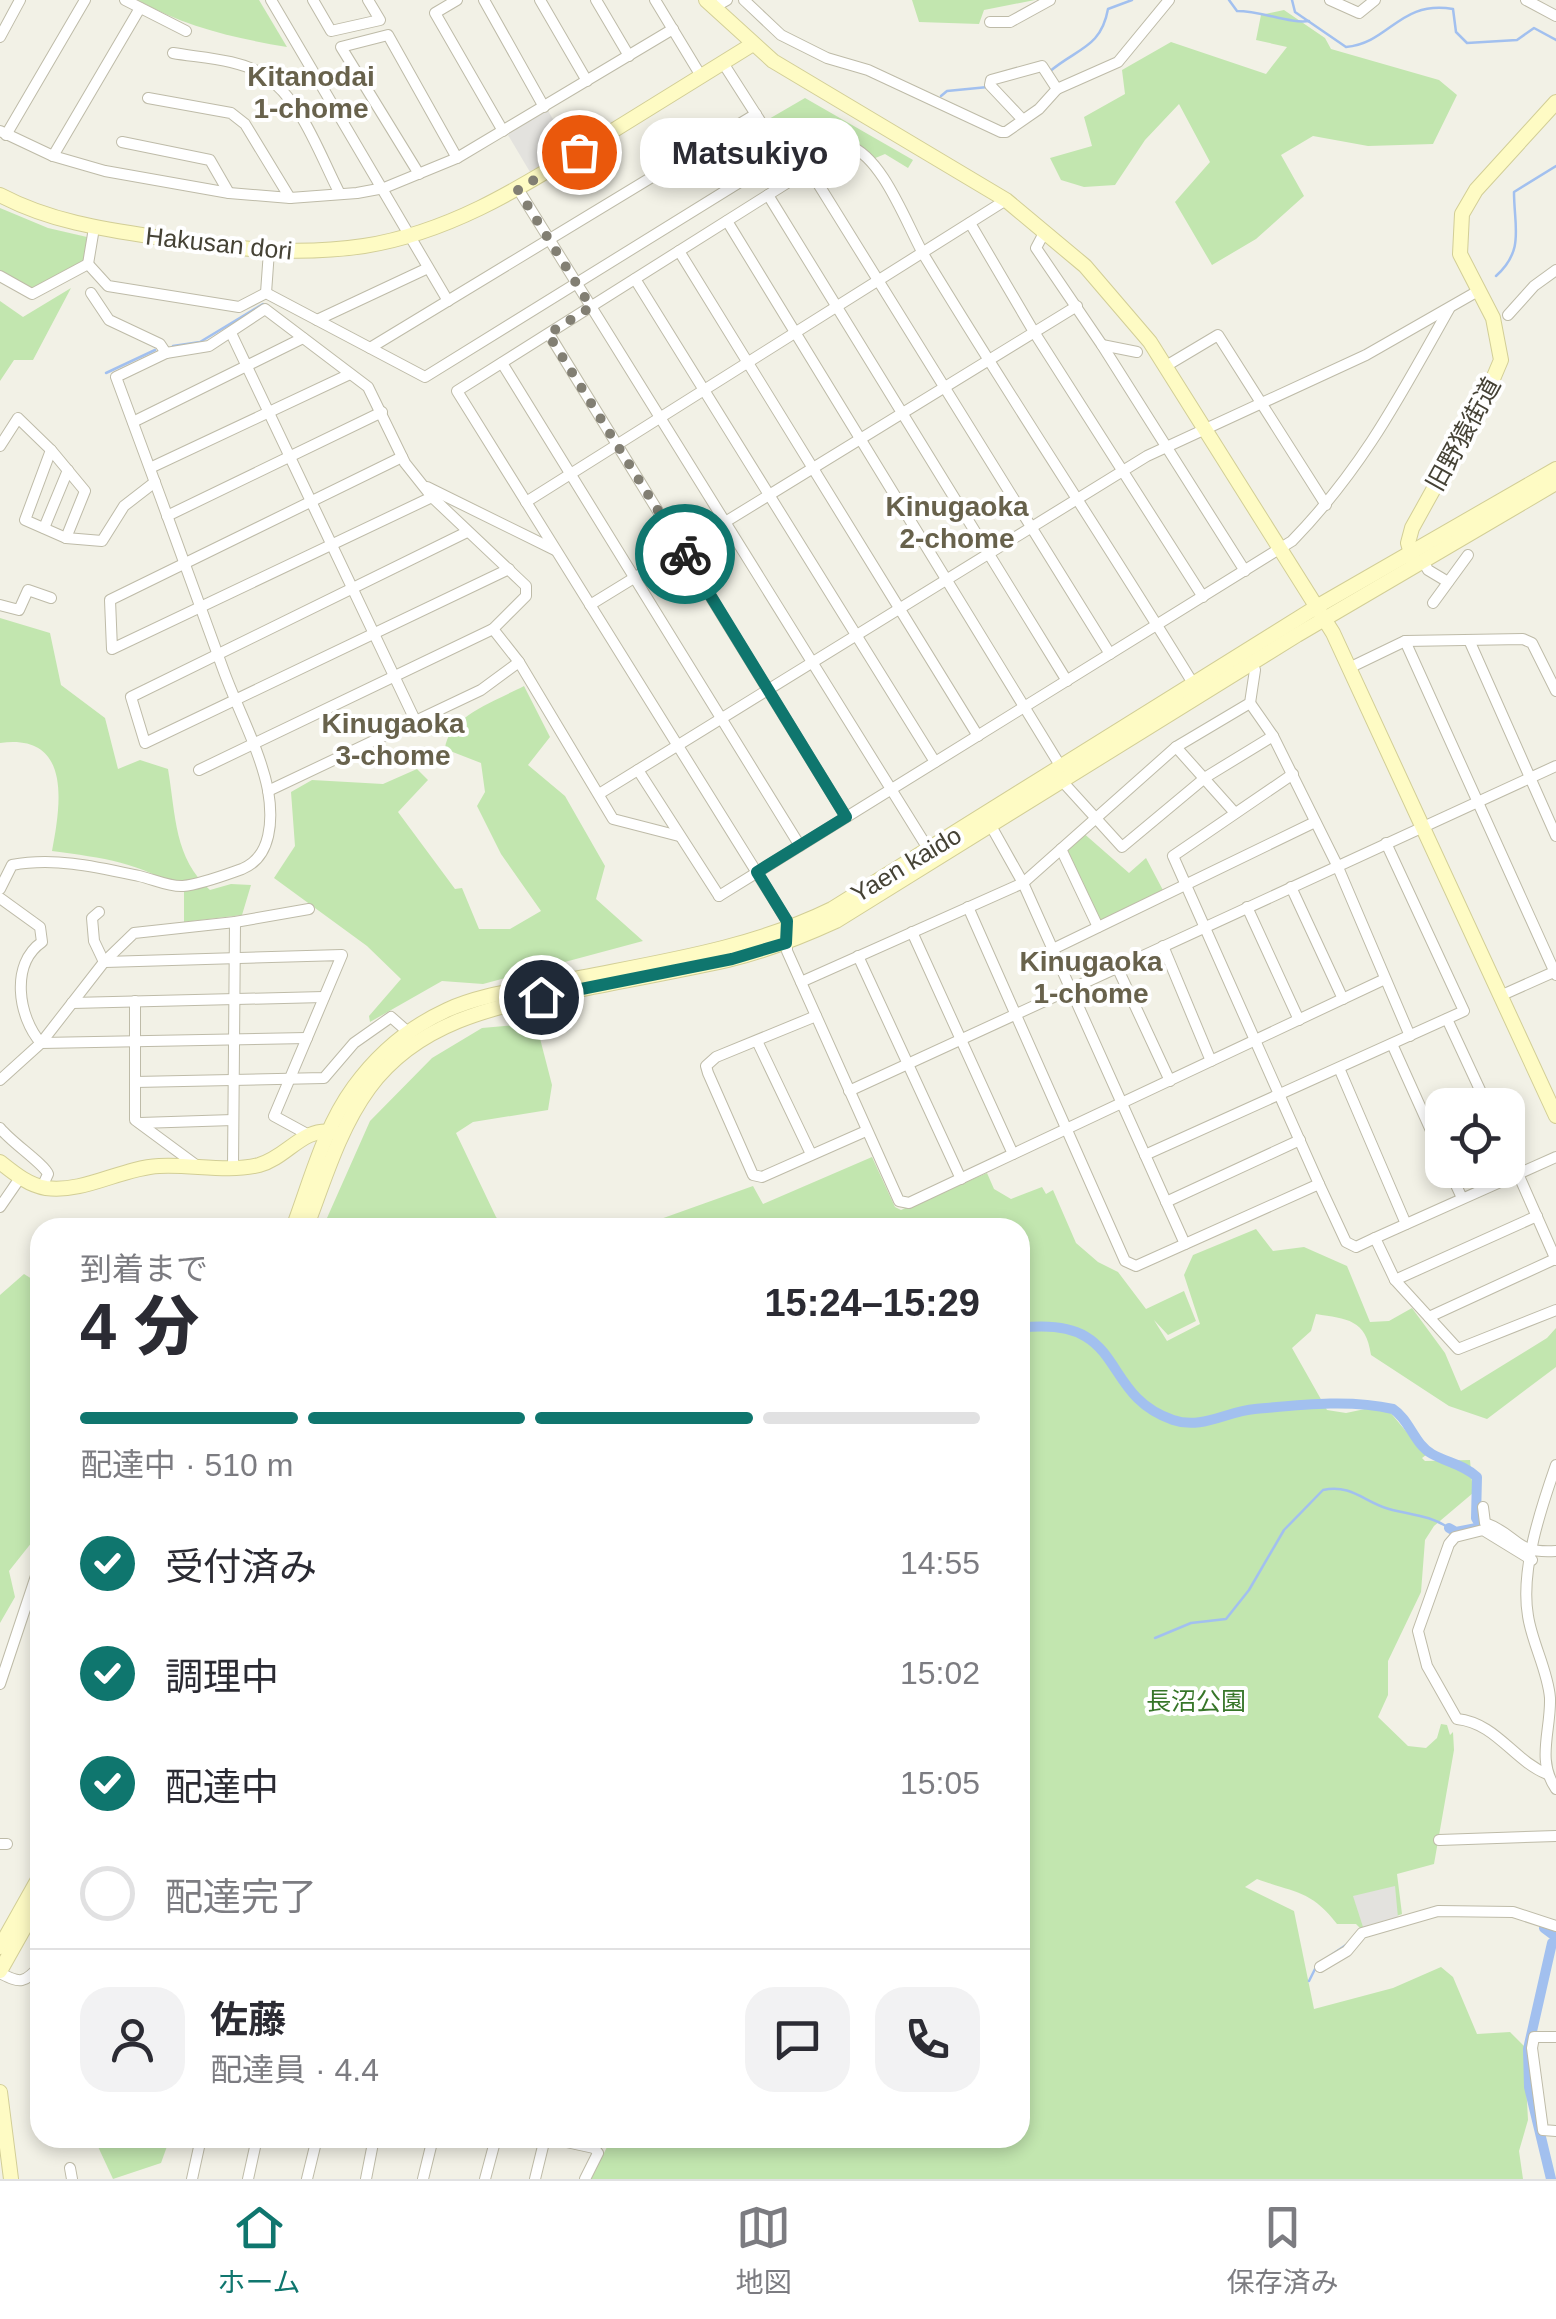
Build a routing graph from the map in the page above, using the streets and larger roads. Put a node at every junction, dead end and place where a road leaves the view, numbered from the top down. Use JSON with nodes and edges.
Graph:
{"nodes":[{"id":1,"x":20,"y":0,"type":"edge"},
{"id":2,"x":85,"y":0,"type":"edge"},
{"id":3,"x":126,"y":0,"type":"edge"},
{"id":4,"x":272,"y":0,"type":"edge"},
{"id":5,"x":312,"y":0,"type":"edge"},
{"id":6,"x":368,"y":0,"type":"edge"},
{"id":7,"x":456,"y":0,"type":"edge"},
{"id":8,"x":484,"y":0,"type":"edge"},
{"id":9,"x":540,"y":0,"type":"edge"},
{"id":10,"x":596,"y":0,"type":"edge"},
{"id":11,"x":655,"y":0,"type":"edge"},
{"id":12,"x":744,"y":0,"type":"edge"},
{"id":13,"x":1050,"y":0,"type":"edge"},
{"id":14,"x":1169,"y":0,"type":"edge"},
{"id":15,"x":1330,"y":0,"type":"edge"},
{"id":16,"x":1375,"y":0,"type":"edge"},
{"id":17,"x":1526,"y":0,"type":"edge"},
{"id":18,"x":715,"y":3,"type":"edge"},
{"id":19,"x":140,"y":8,"type":"junction"},
{"id":20,"x":1556,"y":16,"type":"edge"},
{"id":21,"x":990,"y":22,"type":"dead end"},
{"id":22,"x":673,"y":30,"type":"junction"},
{"id":23,"x":186,"y":31,"type":"dead end"},
{"id":24,"x":0,"y":37,"type":"edge"},
{"id":25,"x":753,"y":44,"type":"junction"},
{"id":26,"x":173,"y":53,"type":"dead end"},
{"id":27,"x":629,"y":56,"type":"junction"},
{"id":28,"x":723,"y":62,"type":"junction"},
{"id":29,"x":701,"y":76,"type":"junction"},
{"id":30,"x":587,"y":81,"type":"junction"},
{"id":31,"x":1057,"y":88,"type":"junction"},
{"id":32,"x":148,"y":98,"type":"dead end"},
{"id":33,"x":1556,"y":102,"type":"edge"},
{"id":34,"x":544,"y":107,"type":"junction"},
{"id":35,"x":756,"y":114,"type":"junction"},
{"id":36,"x":1022,"y":120,"type":"junction"},
{"id":37,"x":503,"y":131,"type":"junction"},
{"id":38,"x":3,"y":133,"type":"edge"},
{"id":39,"x":122,"y":142,"type":"dead end"},
{"id":40,"x":53,"y":156,"type":"junction"},
{"id":41,"x":782,"y":156,"type":"junction"},
{"id":42,"x":457,"y":158,"type":"junction"},
{"id":43,"x":809,"y":169,"type":"junction"},
{"id":44,"x":419,"y":174,"type":"junction"},
{"id":45,"x":796,"y":177,"type":"junction"},
{"id":46,"x":384,"y":188,"type":"junction"},
{"id":47,"x":518,"y":190,"type":"junction"},
{"id":48,"x":229,"y":193,"type":"junction"},
{"id":49,"x":340,"y":194,"type":"junction"},
{"id":50,"x":0,"y":195,"type":"edge"},
{"id":51,"x":768,"y":195,"type":"junction"},
{"id":52,"x":290,"y":198,"type":"junction"},
{"id":53,"x":1006,"y":200,"type":"junction"},
{"id":54,"x":728,"y":220,"type":"junction"},
{"id":55,"x":970,"y":223,"type":"junction"},
{"id":56,"x":94,"y":228,"type":"junction"},
{"id":57,"x":1045,"y":230,"type":"junction"},
{"id":58,"x":410,"y":236,"type":"junction"},
{"id":59,"x":549,"y":239,"type":"junction"},
{"id":60,"x":269,"y":251,"type":"junction"},
{"id":61,"x":679,"y":251,"type":"junction"},
{"id":62,"x":922,"y":252,"type":"junction"},
{"id":63,"x":88,"y":264,"type":"junction"},
{"id":64,"x":428,"y":268,"type":"junction"},
{"id":65,"x":1556,"y":270,"type":"edge"},
{"id":66,"x":0,"y":276,"type":"edge"},
{"id":67,"x":636,"y":279,"type":"junction"},
{"id":68,"x":878,"y":280,"type":"junction"},
{"id":69,"x":576,"y":283,"type":"junction"},
{"id":70,"x":1478,"y":290,"type":"junction"},
{"id":71,"x":266,"y":293,"type":"junction"},
{"id":72,"x":91,"y":294,"type":"dead end"},
{"id":73,"x":448,"y":301,"type":"junction"},
{"id":74,"x":836,"y":306,"type":"junction"},
{"id":75,"x":1077,"y":306,"type":"junction"},
{"id":76,"x":591,"y":307,"type":"junction"},
{"id":77,"x":1450,"y":308,"type":"junction"},
{"id":78,"x":1508,"y":314,"type":"dead end"},
{"id":79,"x":317,"y":320,"type":"junction"},
{"id":80,"x":796,"y":332,"type":"junction"},
{"id":81,"x":1034,"y":332,"type":"junction"},
{"id":82,"x":231,"y":333,"type":"junction"},
{"id":83,"x":548,"y":334,"type":"junction"},
{"id":84,"x":303,"y":338,"type":"junction"},
{"id":85,"x":1102,"y":344,"type":"junction"},
{"id":86,"x":370,"y":348,"type":"junction"},
{"id":87,"x":1137,"y":352,"type":"dead end"},
{"id":88,"x":166,"y":353,"type":"junction"},
{"id":89,"x":989,"y":360,"type":"junction"},
{"id":90,"x":748,"y":362,"type":"junction"},
{"id":91,"x":502,"y":363,"type":"junction"},
{"id":92,"x":1166,"y":366,"type":"junction"},
{"id":93,"x":248,"y":368,"type":"junction"},
{"id":94,"x":350,"y":374,"type":"junction"},
{"id":95,"x":944,"y":387,"type":"junction"},
{"id":96,"x":704,"y":390,"type":"junction"},
{"id":97,"x":1260,"y":402,"type":"junction"},
{"id":98,"x":269,"y":412,"type":"junction"},
{"id":99,"x":382,"y":412,"type":"junction"},
{"id":100,"x":902,"y":413,"type":"junction"},
{"id":101,"x":660,"y":418,"type":"junction"},
{"id":102,"x":133,"y":422,"type":"junction"},
{"id":103,"x":1205,"y":427,"type":"junction"},
{"id":104,"x":860,"y":439,"type":"junction"},
{"id":105,"x":617,"y":444,"type":"junction"},
{"id":106,"x":0,"y":446,"type":"edge"},
{"id":107,"x":1166,"y":446,"type":"junction"},
{"id":108,"x":52,"y":450,"type":"junction"},
{"id":109,"x":290,"y":456,"type":"junction"},
{"id":110,"x":402,"y":457,"type":"junction"},
{"id":111,"x":150,"y":468,"type":"junction"},
{"id":112,"x":813,"y":468,"type":"junction"},
{"id":113,"x":1556,"y":469,"type":"edge"},
{"id":114,"x":68,"y":470,"type":"junction"},
{"id":115,"x":1121,"y":472,"type":"junction"},
{"id":116,"x":570,"y":474,"type":"junction"},
{"id":117,"x":155,"y":482,"type":"junction"},
{"id":118,"x":1556,"y":483,"type":"edge"},
{"id":119,"x":422,"y":484,"type":"junction"},
{"id":120,"x":769,"y":495,"type":"junction"},
{"id":121,"x":432,"y":497,"type":"junction"},
{"id":122,"x":1078,"y":500,"type":"junction"},
{"id":123,"x":311,"y":501,"type":"junction"},
{"id":124,"x":526,"y":502,"type":"junction"},
{"id":125,"x":1326,"y":506,"type":"junction"},
{"id":126,"x":168,"y":516,"type":"junction"},
{"id":127,"x":725,"y":522,"type":"junction"},
{"id":128,"x":1031,"y":527,"type":"junction"},
{"id":129,"x":44,"y":528,"type":"junction"},
{"id":130,"x":468,"y":532,"type":"junction"},
{"id":131,"x":66,"y":538,"type":"junction"},
{"id":132,"x":332,"y":545,"type":"junction"},
{"id":133,"x":1281,"y":548,"type":"junction"},
{"id":134,"x":681,"y":549,"type":"junction"},
{"id":135,"x":556,"y":551,"type":"junction"},
{"id":136,"x":989,"y":554,"type":"junction"},
{"id":137,"x":1468,"y":555,"type":"dead end"},
{"id":138,"x":1416,"y":559,"type":"junction"},
{"id":139,"x":184,"y":562,"type":"junction"},
{"id":140,"x":509,"y":570,"type":"junction"},
{"id":141,"x":1245,"y":571,"type":"junction"},
{"id":142,"x":635,"y":578,"type":"junction"},
{"id":143,"x":946,"y":580,"type":"junction"},
{"id":144,"x":1448,"y":582,"type":"junction"},
{"id":145,"x":353,"y":588,"type":"junction"},
{"id":146,"x":1203,"y":597,"type":"junction"},
{"id":147,"x":51,"y":598,"type":"dead end"},
{"id":148,"x":1433,"y":603,"type":"dead end"},
{"id":149,"x":0,"y":605,"type":"edge"},
{"id":150,"x":590,"y":605,"type":"junction"},
{"id":151,"x":200,"y":607,"type":"junction"},
{"id":152,"x":900,"y":608,"type":"junction"},
{"id":153,"x":1321,"y":612,"type":"junction"},
{"id":154,"x":1157,"y":625,"type":"junction"},
{"id":155,"x":493,"y":629,"type":"junction"},
{"id":156,"x":374,"y":634,"type":"junction"},
{"id":157,"x":856,"y":635,"type":"junction"},
{"id":158,"x":1468,"y":640,"type":"junction"},
{"id":159,"x":1404,"y":642,"type":"junction"},
{"id":160,"x":218,"y":654,"type":"junction"},
{"id":161,"x":1110,"y":654,"type":"junction"},
{"id":162,"x":519,"y":662,"type":"junction"},
{"id":163,"x":812,"y":663,"type":"junction"},
{"id":164,"x":1252,"y":663,"type":"junction"},
{"id":165,"x":1349,"y":668,"type":"junction"},
{"id":166,"x":394,"y":676,"type":"junction"},
{"id":167,"x":1068,"y":681,"type":"junction"},
{"id":168,"x":1194,"y":685,"type":"junction"},
{"id":169,"x":768,"y":690,"type":"junction"},
{"id":170,"x":1556,"y":691,"type":"edge"},
{"id":171,"x":235,"y":701,"type":"junction"},
{"id":172,"x":1250,"y":704,"type":"junction"},
{"id":173,"x":1024,"y":707,"type":"junction"},
{"id":174,"x":722,"y":718,"type":"junction"},
{"id":175,"x":416,"y":720,"type":"junction"},
{"id":176,"x":978,"y":736,"type":"junction"},
{"id":177,"x":1273,"y":736,"type":"junction"},
{"id":178,"x":251,"y":744,"type":"junction"},
{"id":179,"x":678,"y":745,"type":"junction"},
{"id":180,"x":1176,"y":748,"type":"junction"},
{"id":181,"x":935,"y":762,"type":"junction"},
{"id":182,"x":1556,"y":766,"type":"edge"},
{"id":183,"x":200,"y":770,"type":"dead end"},
{"id":184,"x":638,"y":770,"type":"junction"},
{"id":185,"x":1061,"y":774,"type":"junction"},
{"id":186,"x":1293,"y":774,"type":"junction"},
{"id":187,"x":1206,"y":778,"type":"junction"},
{"id":188,"x":1530,"y":778,"type":"junction"},
{"id":189,"x":891,"y":790,"type":"junction"},
{"id":190,"x":268,"y":791,"type":"junction"},
{"id":191,"x":599,"y":794,"type":"junction"},
{"id":192,"x":1478,"y":802,"type":"junction"},
{"id":193,"x":1234,"y":813,"type":"junction"},
{"id":194,"x":846,"y":817,"type":"junction"},
{"id":195,"x":1093,"y":819,"type":"junction"},
{"id":196,"x":1316,"y":822,"type":"junction"},
{"id":197,"x":991,"y":826,"type":"junction"},
{"id":198,"x":1422,"y":826,"type":"junction"},
{"id":199,"x":679,"y":836,"type":"junction"},
{"id":200,"x":1556,"y":836,"type":"edge"},
{"id":201,"x":1386,"y":842,"type":"junction"},
{"id":202,"x":800,"y":846,"type":"junction"},
{"id":203,"x":1061,"y":849,"type":"junction"},
{"id":204,"x":932,"y":855,"type":"junction"},
{"id":205,"x":1337,"y":865,"type":"junction"},
{"id":206,"x":757,"y":872,"type":"junction"},
{"id":207,"x":1023,"y":883,"type":"junction"},
{"id":208,"x":1186,"y":885,"type":"junction"},
{"id":209,"x":1291,"y":886,"type":"junction"},
{"id":210,"x":0,"y":889,"type":"edge"},
{"id":211,"x":719,"y":896,"type":"junction"},
{"id":212,"x":0,"y":898,"type":"edge"},
{"id":213,"x":1247,"y":907,"type":"junction"},
{"id":214,"x":968,"y":908,"type":"junction"},
{"id":215,"x":309,"y":909,"type":"dead end"},
{"id":216,"x":99,"y":912,"type":"dead end"},
{"id":217,"x":234,"y":922,"type":"junction"},
{"id":218,"x":1098,"y":927,"type":"junction"},
{"id":219,"x":1204,"y":927,"type":"junction"},
{"id":220,"x":912,"y":932,"type":"junction"},
{"id":221,"x":787,"y":936,"type":"junction"},
{"id":222,"x":1163,"y":946,"type":"junction"},
{"id":223,"x":1053,"y":949,"type":"junction"},
{"id":224,"x":858,"y":956,"type":"junction"},
{"id":225,"x":234,"y":959,"type":"junction"},
{"id":226,"x":104,"y":962,"type":"junction"},
{"id":227,"x":1117,"y":967,"type":"junction"},
{"id":228,"x":1555,"y":972,"type":"edge"},
{"id":229,"x":1386,"y":979,"type":"junction"},
{"id":230,"x":800,"y":982,"type":"junction"},
{"id":231,"x":1070,"y":989,"type":"junction"},
{"id":232,"x":1500,"y":996,"type":"junction"},
{"id":233,"x":324,"y":997,"type":"junction"},
{"id":234,"x":234,"y":999,"type":"junction"},
{"id":235,"x":1343,"y":1000,"type":"junction"},
{"id":236,"x":135,"y":1002,"type":"junction"},
{"id":237,"x":72,"y":1003,"type":"junction"},
{"id":238,"x":1015,"y":1014,"type":"junction"},
{"id":239,"x":816,"y":1016,"type":"junction"},
{"id":240,"x":1447,"y":1019,"type":"junction"},
{"id":241,"x":1299,"y":1020,"type":"junction"},
{"id":242,"x":408,"y":1032,"type":"junction"},
{"id":243,"x":1410,"y":1036,"type":"junction"},
{"id":244,"x":307,"y":1038,"type":"junction"},
{"id":245,"x":961,"y":1039,"type":"junction"},
{"id":246,"x":234,"y":1040,"type":"junction"},
{"id":247,"x":1255,"y":1040,"type":"junction"},
{"id":248,"x":134,"y":1041,"type":"junction"},
{"id":249,"x":757,"y":1041,"type":"junction"},
{"id":250,"x":41,"y":1043,"type":"junction"},
{"id":251,"x":1392,"y":1044,"type":"junction"},
{"id":252,"x":1211,"y":1061,"type":"junction"},
{"id":253,"x":908,"y":1064,"type":"junction"},
{"id":254,"x":1339,"y":1068,"type":"junction"},
{"id":255,"x":290,"y":1079,"type":"junction"},
{"id":256,"x":0,"y":1080,"type":"edge"},
{"id":257,"x":234,"y":1080,"type":"junction"},
{"id":258,"x":1170,"y":1080,"type":"junction"},
{"id":259,"x":135,"y":1082,"type":"junction"},
{"id":260,"x":1478,"y":1088,"type":"edge"},
{"id":261,"x":849,"y":1092,"type":"junction"},
{"id":262,"x":1280,"y":1095,"type":"junction"},
{"id":263,"x":1122,"y":1103,"type":"junction"},
{"id":264,"x":1556,"y":1116,"type":"edge"},
{"id":265,"x":1425,"y":1117,"type":"edge"},
{"id":266,"x":233,"y":1120,"type":"junction"},
{"id":267,"x":138,"y":1123,"type":"junction"},
{"id":268,"x":0,"y":1128,"type":"edge"},
{"id":269,"x":1066,"y":1129,"type":"junction"},
{"id":270,"x":866,"y":1131,"type":"junction"},
{"id":271,"x":336,"y":1133,"type":"junction"},
{"id":272,"x":307,"y":1134,"type":"junction"},
{"id":273,"x":1300,"y":1140,"type":"junction"},
{"id":274,"x":811,"y":1154,"type":"junction"},
{"id":275,"x":1013,"y":1154,"type":"junction"},
{"id":276,"x":1145,"y":1156,"type":"junction"},
{"id":277,"x":1556,"y":1157,"type":"edge"},
{"id":278,"x":0,"y":1162,"type":"edge"},
{"id":279,"x":198,"y":1166,"type":"junction"},
{"id":280,"x":233,"y":1168,"type":"junction"},
{"id":281,"x":1525,"y":1171,"type":"edge"},
{"id":282,"x":20,"y":1178,"type":"junction"},
{"id":283,"x":961,"y":1179,"type":"junction"},
{"id":284,"x":1320,"y":1184,"type":"junction"},
{"id":285,"x":42,"y":1187,"type":"junction"},
{"id":286,"x":1457,"y":1188,"type":"edge"},
{"id":287,"x":1485,"y":1188,"type":"edge"},
{"id":288,"x":1525,"y":1188,"type":"edge"},
{"id":289,"x":1462,"y":1198,"type":"junction"},
{"id":290,"x":1166,"y":1202,"type":"junction"},
{"id":291,"x":0,"y":1207,"type":"edge"},
{"id":292,"x":1538,"y":1216,"type":"junction"},
{"id":293,"x":298,"y":1218,"type":"edge"},
{"id":294,"x":309,"y":1218,"type":"edge"},
{"id":295,"x":1406,"y":1224,"type":"junction"},
{"id":296,"x":1375,"y":1238,"type":"junction"},
{"id":297,"x":1185,"y":1244,"type":"junction"},
{"id":298,"x":1556,"y":1260,"type":"edge"},
{"id":299,"x":1395,"y":1280,"type":"junction"},
{"id":300,"x":1556,"y":1310,"type":"edge"},
{"id":301,"x":1429,"y":1317,"type":"junction"},
{"id":302,"x":1556,"y":1465,"type":"edge"},
{"id":303,"x":1483,"y":1507,"type":"dead end"},
{"id":304,"x":1556,"y":1551,"type":"edge"},
{"id":305,"x":1532,"y":1557,"type":"junction"},
{"id":306,"x":30,"y":1589,"type":"edge"},
{"id":307,"x":25,"y":1602,"type":"junction"},
{"id":308,"x":30,"y":1603,"type":"edge"},
{"id":309,"x":0,"y":1684,"type":"edge"},
{"id":310,"x":1556,"y":1746,"type":"edge"},
{"id":311,"x":1544,"y":1753,"type":"junction"},
{"id":312,"x":1547,"y":1774,"type":"junction"},
{"id":313,"x":1556,"y":1789,"type":"edge"},
{"id":314,"x":1556,"y":1836,"type":"edge"},
{"id":315,"x":1440,"y":1840,"type":"dead end"},
{"id":316,"x":30,"y":1893,"type":"edge"},
{"id":317,"x":30,"y":1918,"type":"edge"},
{"id":318,"x":1556,"y":1926,"type":"edge"},
{"id":319,"x":2,"y":1939,"type":"edge"},
{"id":320,"x":1320,"y":1967,"type":"dead end"},
{"id":321,"x":0,"y":1972,"type":"edge"},
{"id":322,"x":30,"y":1977,"type":"edge"},
{"id":323,"x":1556,"y":2038,"type":"edge"},
{"id":324,"x":0,"y":2092,"type":"edge"},
{"id":325,"x":1556,"y":2130,"type":"edge"},
{"id":326,"x":199,"y":2148,"type":"edge"},
{"id":327,"x":255,"y":2148,"type":"edge"},
{"id":328,"x":315,"y":2148,"type":"edge"},
{"id":329,"x":372,"y":2148,"type":"edge"},
{"id":330,"x":430,"y":2148,"type":"edge"},
{"id":331,"x":493,"y":2148,"type":"edge"},
{"id":332,"x":544,"y":2148,"type":"edge"},
{"id":333,"x":594,"y":2148,"type":"edge"},
{"id":334,"x":7,"y":2172,"type":"edge"},
{"id":335,"x":192,"y":2179,"type":"edge"},
{"id":336,"x":248,"y":2179,"type":"edge"},
{"id":337,"x":307,"y":2179,"type":"edge"},
{"id":338,"x":366,"y":2179,"type":"edge"},
{"id":339,"x":423,"y":2179,"type":"edge"},
{"id":340,"x":485,"y":2179,"type":"edge"},
{"id":341,"x":535,"y":2179,"type":"edge"},
{"id":342,"x":585,"y":2179,"type":"edge"}],
"edges":[{"from":1,"to":24,"type":"street"},
{"from":2,"to":38,"type":"street"},
{"from":3,"to":19,"type":"street"},
{"from":4,"to":46,"type":"street"},
{"from":5,"to":6,"type":"street"},
{"from":7,"to":37,"type":"street"},
{"from":8,"to":34,"type":"street"},
{"from":9,"to":30,"type":"street"},
{"from":10,"to":27,"type":"street"},
{"from":11,"to":22,"type":"street"},
{"from":12,"to":36,"type":"street"},
{"from":13,"to":21,"type":"street"},
{"from":14,"to":31,"type":"street"},
{"from":15,"to":16,"type":"street"},
{"from":17,"to":20,"type":"street"},
{"from":18,"to":25,"type":"street"},
{"from":19,"to":23,"type":"street"},
{"from":19,"to":40,"type":"street"},
{"from":22,"to":27,"type":"street"},
{"from":22,"to":29,"type":"street"},
{"from":25,"to":28,"type":"street","name":"Hakusan dori"},
{"from":25,"to":53,"type":"street"},
{"from":26,"to":49,"type":"street"},
{"from":27,"to":30,"type":"street"},
{"from":28,"to":29,"type":"street","name":"Hakusan dori"},
{"from":28,"to":35,"type":"street"},
{"from":29,"to":47,"type":"street","name":"Hakusan dori"},
{"from":30,"to":34,"type":"street"},
{"from":31,"to":36,"type":"street"},
{"from":31,"to":36,"type":"street"},
{"from":32,"to":52,"type":"street"},
{"from":33,"to":70,"type":"street","name":"旧野猿街道"},
{"from":34,"to":37,"type":"street"},
{"from":35,"to":41,"type":"street"},
{"from":35,"to":59,"type":"street"},
{"from":37,"to":42,"type":"street"},
{"from":38,"to":40,"type":"street"},
{"from":39,"to":48,"type":"street"},
{"from":40,"to":48,"type":"street"},
{"from":41,"to":45,"type":"street"},
{"from":41,"to":69,"type":"street"},
{"from":42,"to":44,"type":"street"},
{"from":42,"to":44,"type":"street"},
{"from":43,"to":45,"type":"street"},
{"from":43,"to":62,"type":"street"},
{"from":43,"to":68,"type":"street"},
{"from":44,"to":46,"type":"street"},
{"from":45,"to":51,"type":"street"},
{"from":46,"to":49,"type":"street"},
{"from":46,"to":58,"type":"street"},
{"from":47,"to":58,"type":"street","name":"Hakusan dori"},
{"from":47,"to":59,"type":"street"},
{"from":48,"to":52,"type":"street"},
{"from":49,"to":52,"type":"street"},
{"from":50,"to":56,"type":"street","name":"Hakusan dori"},
{"from":51,"to":54,"type":"street"},
{"from":51,"to":74,"type":"street"},
{"from":53,"to":55,"type":"street"},
{"from":53,"to":57,"type":"street"},
{"from":54,"to":61,"type":"street"},
{"from":54,"to":80,"type":"street"},
{"from":55,"to":62,"type":"street"},
{"from":55,"to":81,"type":"street"},
{"from":56,"to":60,"type":"street","name":"Hakusan dori"},
{"from":56,"to":63,"type":"street"},
{"from":57,"to":75,"type":"street"},
{"from":57,"to":92,"type":"street"},
{"from":58,"to":60,"type":"street","name":"Hakusan dori"},
{"from":58,"to":64,"type":"street"},
{"from":59,"to":69,"type":"street"},
{"from":59,"to":73,"type":"street"},
{"from":60,"to":71,"type":"street"},
{"from":61,"to":67,"type":"street"},
{"from":61,"to":90,"type":"street"},
{"from":62,"to":68,"type":"street"},
{"from":62,"to":89,"type":"street"},
{"from":63,"to":66,"type":"street"},
{"from":63,"to":71,"type":"street"},
{"from":64,"to":73,"type":"street"},
{"from":64,"to":79,"type":"street"},
{"from":65,"to":78,"type":"street"},
{"from":67,"to":76,"type":"street"},
{"from":67,"to":96,"type":"street"},
{"from":68,"to":74,"type":"street"},
{"from":68,"to":95,"type":"street"},
{"from":69,"to":76,"type":"street"},
{"from":69,"to":86,"type":"street"},
{"from":70,"to":77,"type":"street"},
{"from":70,"to":138,"type":"street","name":"旧野猿街道"},
{"from":71,"to":79,"type":"street"},
{"from":72,"to":88,"type":"street"},
{"from":73,"to":86,"type":"street"},
{"from":74,"to":80,"type":"street"},
{"from":74,"to":100,"type":"street"},
{"from":75,"to":81,"type":"street"},
{"from":75,"to":85,"type":"street"},
{"from":76,"to":83,"type":"street"},
{"from":76,"to":101,"type":"street"},
{"from":77,"to":97,"type":"street"},
{"from":77,"to":125,"type":"street"},
{"from":79,"to":86,"type":"street"},
{"from":80,"to":90,"type":"street"},
{"from":80,"to":104,"type":"street"},
{"from":81,"to":89,"type":"street"},
{"from":81,"to":115,"type":"street"},
{"from":82,"to":84,"type":"street"},
{"from":82,"to":88,"type":"street"},
{"from":82,"to":93,"type":"street"},
{"from":83,"to":91,"type":"street"},
{"from":83,"to":105,"type":"street"},
{"from":84,"to":93,"type":"street"},
{"from":84,"to":94,"type":"street"},
{"from":85,"to":87,"type":"street"},
{"from":85,"to":107,"type":"street"},
{"from":88,"to":102,"type":"street"},
{"from":89,"to":95,"type":"street"},
{"from":89,"to":122,"type":"street"},
{"from":90,"to":96,"type":"street"},
{"from":90,"to":112,"type":"street"},
{"from":91,"to":116,"type":"street"},
{"from":91,"to":124,"type":"street"},
{"from":92,"to":97,"type":"street"},
{"from":92,"to":103,"type":"street"},
{"from":93,"to":98,"type":"street"},
{"from":93,"to":102,"type":"street"},
{"from":94,"to":98,"type":"street"},
{"from":94,"to":99,"type":"street"},
{"from":95,"to":100,"type":"street"},
{"from":95,"to":128,"type":"street"},
{"from":96,"to":101,"type":"street"},
{"from":96,"to":120,"type":"street"},
{"from":97,"to":103,"type":"street"},
{"from":97,"to":125,"type":"street"},
{"from":98,"to":109,"type":"street"},
{"from":98,"to":111,"type":"street"},
{"from":99,"to":109,"type":"street"},
{"from":99,"to":110,"type":"street"},
{"from":100,"to":104,"type":"street"},
{"from":100,"to":136,"type":"street"},
{"from":101,"to":105,"type":"street"},
{"from":101,"to":127,"type":"street"},
{"from":102,"to":111,"type":"street"},
{"from":103,"to":107,"type":"street"},
{"from":103,"to":133,"type":"street"},
{"from":104,"to":112,"type":"street"},
{"from":104,"to":143,"type":"street"},
{"from":105,"to":116,"type":"street"},
{"from":105,"to":134,"type":"street"},
{"from":106,"to":108,"type":"street"},
{"from":107,"to":115,"type":"street"},
{"from":107,"to":141,"type":"street"},
{"from":108,"to":114,"type":"street"},
{"from":108,"to":129,"type":"street"},
{"from":109,"to":123,"type":"street"},
{"from":109,"to":126,"type":"street"},
{"from":110,"to":119,"type":"street"},
{"from":110,"to":123,"type":"street"},
{"from":111,"to":117,"type":"street"},
{"from":112,"to":120,"type":"street"},
{"from":112,"to":152,"type":"street"},
{"from":113,"to":138,"type":"street","name":"Yaen kaido"},
{"from":114,"to":129,"type":"street"},
{"from":114,"to":131,"type":"street"},
{"from":115,"to":122,"type":"street"},
{"from":115,"to":146,"type":"street"},
{"from":116,"to":124,"type":"street"},
{"from":116,"to":142,"type":"street"},
{"from":117,"to":126,"type":"street"},
{"from":117,"to":131,"type":"street"},
{"from":118,"to":138,"type":"street","name":"Yaen kaido"},
{"from":119,"to":121,"type":"street"},
{"from":119,"to":135,"type":"street"},
{"from":120,"to":127,"type":"street"},
{"from":120,"to":157,"type":"street"},
{"from":121,"to":130,"type":"street"},
{"from":121,"to":132,"type":"street"},
{"from":122,"to":128,"type":"street"},
{"from":122,"to":154,"type":"street"},
{"from":123,"to":132,"type":"street"},
{"from":123,"to":139,"type":"street"},
{"from":124,"to":135,"type":"street"},
{"from":125,"to":133,"type":"street"},
{"from":126,"to":139,"type":"street"},
{"from":127,"to":134,"type":"street"},
{"from":127,"to":163,"type":"street"},
{"from":128,"to":136,"type":"street"},
{"from":128,"to":161,"type":"street"},
{"from":129,"to":131,"type":"street"},
{"from":130,"to":140,"type":"street"},
{"from":130,"to":145,"type":"street"},
{"from":132,"to":145,"type":"street"},
{"from":132,"to":151,"type":"street"},
{"from":133,"to":141,"type":"street"},
{"from":133,"to":153,"type":"street"},
{"from":134,"to":142,"type":"street"},
{"from":134,"to":169,"type":"street"},
{"from":135,"to":150,"type":"street"},
{"from":136,"to":143,"type":"street"},
{"from":136,"to":167,"type":"street"},
{"from":137,"to":144,"type":"street"},
{"from":138,"to":144,"type":"street"},
{"from":138,"to":153,"type":"street","name":"Yaen kaido"},
{"from":139,"to":151,"type":"street"},
{"from":139,"to":151,"type":"street"},
{"from":140,"to":155,"type":"street"},
{"from":140,"to":156,"type":"street"},
{"from":141,"to":146,"type":"street"},
{"from":142,"to":150,"type":"street"},
{"from":142,"to":174,"type":"street"},
{"from":143,"to":152,"type":"street"},
{"from":143,"to":173,"type":"street"},
{"from":144,"to":148,"type":"street"},
{"from":145,"to":156,"type":"street"},
{"from":145,"to":160,"type":"street"},
{"from":146,"to":154,"type":"street"},
{"from":147,"to":149,"type":"street"},
{"from":150,"to":179,"type":"street"},
{"from":151,"to":160,"type":"street"},
{"from":152,"to":157,"type":"street"},
{"from":152,"to":176,"type":"street"},
{"from":153,"to":164,"type":"street","name":"Yaen kaido"},
{"from":153,"to":165,"type":"street"},
{"from":153,"to":168,"type":"street","name":"Yaen kaido"},
{"from":154,"to":161,"type":"street"},
{"from":154,"to":168,"type":"street"},
{"from":155,"to":162,"type":"street"},
{"from":155,"to":166,"type":"street"},
{"from":156,"to":166,"type":"street"},
{"from":156,"to":171,"type":"street"},
{"from":157,"to":163,"type":"street"},
{"from":157,"to":181,"type":"street"},
{"from":158,"to":159,"type":"street"},
{"from":158,"to":170,"type":"street"},
{"from":158,"to":188,"type":"street"},
{"from":159,"to":165,"type":"street"},
{"from":159,"to":192,"type":"street"},
{"from":160,"to":171,"type":"street"},
{"from":160,"to":171,"type":"street"},
{"from":161,"to":167,"type":"street"},
{"from":162,"to":175,"type":"street"},
{"from":162,"to":191,"type":"street"},
{"from":163,"to":169,"type":"street"},
{"from":163,"to":189,"type":"street"},
{"from":164,"to":172,"type":"street"},
{"from":164,"to":185,"type":"street","name":"Yaen kaido"},
{"from":165,"to":198,"type":"street"},
{"from":166,"to":175,"type":"street"},
{"from":166,"to":178,"type":"street"},
{"from":167,"to":173,"type":"street"},
{"from":168,"to":185,"type":"street","name":"Yaen kaido"},
{"from":169,"to":174,"type":"street"},
{"from":169,"to":194,"type":"street"},
{"from":171,"to":178,"type":"street"},
{"from":172,"to":177,"type":"street"},
{"from":172,"to":180,"type":"street"},
{"from":173,"to":176,"type":"street"},
{"from":173,"to":185,"type":"street"},
{"from":174,"to":179,"type":"street"},
{"from":174,"to":202,"type":"street"},
{"from":175,"to":190,"type":"street"},
{"from":176,"to":181,"type":"street"},
{"from":177,"to":186,"type":"street"},
{"from":177,"to":187,"type":"street"},
{"from":178,"to":183,"type":"street"},
{"from":178,"to":190,"type":"street"},
{"from":179,"to":184,"type":"street"},
{"from":179,"to":206,"type":"street"},
{"from":180,"to":187,"type":"street"},
{"from":180,"to":195,"type":"street"},
{"from":181,"to":189,"type":"street"},
{"from":182,"to":188,"type":"street"},
{"from":184,"to":191,"type":"street"},
{"from":184,"to":199,"type":"street"},
{"from":184,"to":211,"type":"street"},
{"from":185,"to":195,"type":"street"},
{"from":185,"to":197,"type":"street","name":"Yaen kaido"},
{"from":185,"to":204,"type":"street","name":"Yaen kaido"},
{"from":186,"to":193,"type":"street"},
{"from":186,"to":196,"type":"street"},
{"from":187,"to":193,"type":"street"},
{"from":187,"to":195,"type":"street"},
{"from":188,"to":192,"type":"street"},
{"from":188,"to":200,"type":"street"},
{"from":189,"to":194,"type":"street"},
{"from":189,"to":204,"type":"street"},
{"from":190,"to":210,"type":"street"},
{"from":191,"to":199,"type":"street"},
{"from":192,"to":198,"type":"street"},
{"from":192,"to":228,"type":"street"},
{"from":193,"to":208,"type":"street"},
{"from":194,"to":202,"type":"street"},
{"from":195,"to":203,"type":"street"},
{"from":196,"to":205,"type":"street"},
{"from":196,"to":208,"type":"street"},
{"from":197,"to":204,"type":"street","name":"Yaen kaido"},
{"from":197,"to":207,"type":"street"},
{"from":198,"to":201,"type":"street"},
{"from":198,"to":232,"type":"street"},
{"from":199,"to":211,"type":"street"},
{"from":201,"to":205,"type":"street"},
{"from":201,"to":240,"type":"street"},
{"from":202,"to":206,"type":"street"},
{"from":203,"to":207,"type":"street"},
{"from":203,"to":218,"type":"street"},
{"from":204,"to":221,"type":"street","name":"Yaen kaido"},
{"from":205,"to":209,"type":"street"},
{"from":205,"to":229,"type":"street"},
{"from":206,"to":211,"type":"street"},
{"from":206,"to":221,"type":"street"},
{"from":207,"to":214,"type":"street"},
{"from":207,"to":223,"type":"street"},
{"from":208,"to":218,"type":"street"},
{"from":208,"to":219,"type":"street"},
{"from":209,"to":213,"type":"street"},
{"from":209,"to":235,"type":"street"},
{"from":212,"to":250,"type":"street"},
{"from":213,"to":219,"type":"street"},
{"from":213,"to":241,"type":"street"},
{"from":214,"to":220,"type":"street"},
{"from":214,"to":238,"type":"street"},
{"from":215,"to":217,"type":"street"},
{"from":216,"to":226,"type":"street"},
{"from":217,"to":225,"type":"street"},
{"from":217,"to":226,"type":"street"},
{"from":218,"to":223,"type":"street"},
{"from":219,"to":222,"type":"street"},
{"from":219,"to":247,"type":"street"},
{"from":220,"to":224,"type":"street"},
{"from":220,"to":245,"type":"street"},
{"from":221,"to":230,"type":"street"},
{"from":221,"to":242,"type":"street","name":"Yaen kaido"},
{"from":221,"to":271,"type":"street","name":"Yaen kaido"},
{"from":222,"to":227,"type":"street"},
{"from":222,"to":252,"type":"street"},
{"from":223,"to":231,"type":"street"},
{"from":224,"to":230,"type":"street"},
{"from":224,"to":253,"type":"street"},
{"from":225,"to":226,"type":"street"},
{"from":225,"to":233,"type":"street"},
{"from":225,"to":234,"type":"street"},
{"from":226,"to":237,"type":"street"},
{"from":227,"to":231,"type":"street"},
{"from":227,"to":258,"type":"street"},
{"from":228,"to":232,"type":"street"},
{"from":229,"to":235,"type":"street"},
{"from":229,"to":243,"type":"street"},
{"from":230,"to":239,"type":"street"},
{"from":231,"to":238,"type":"street"},
{"from":231,"to":263,"type":"street"},
{"from":232,"to":264,"type":"street"},
{"from":233,"to":234,"type":"street"},
{"from":233,"to":244,"type":"street"},
{"from":234,"to":236,"type":"street"},
{"from":234,"to":246,"type":"street"},
{"from":235,"to":241,"type":"street"},
{"from":236,"to":237,"type":"street"},
{"from":236,"to":248,"type":"street"},
{"from":237,"to":250,"type":"street"},
{"from":238,"to":245,"type":"street"},
{"from":238,"to":269,"type":"street"},
{"from":239,"to":249,"type":"street"},
{"from":239,"to":261,"type":"street"},
{"from":240,"to":243,"type":"street"},
{"from":240,"to":260,"type":"street"},
{"from":241,"to":247,"type":"street"},
{"from":242,"to":255,"type":"street"},
{"from":242,"to":271,"type":"street","name":"Yaen kaido"},
{"from":243,"to":251,"type":"street"},
{"from":244,"to":246,"type":"street"},
{"from":244,"to":255,"type":"street"},
{"from":245,"to":253,"type":"street"},
{"from":245,"to":275,"type":"street"},
{"from":246,"to":248,"type":"street"},
{"from":246,"to":257,"type":"street"},
{"from":247,"to":252,"type":"street"},
{"from":247,"to":262,"type":"street"},
{"from":248,"to":250,"type":"street"},
{"from":248,"to":259,"type":"street"},
{"from":249,"to":274,"type":"street"},
{"from":249,"to":274,"type":"street"},
{"from":250,"to":256,"type":"street"},
{"from":251,"to":254,"type":"street"},
{"from":251,"to":265,"type":"street"},
{"from":252,"to":258,"type":"street"},
{"from":253,"to":261,"type":"street"},
{"from":253,"to":283,"type":"street"},
{"from":254,"to":262,"type":"street"},
{"from":254,"to":295,"type":"street"},
{"from":255,"to":257,"type":"street"},
{"from":255,"to":272,"type":"street"},
{"from":257,"to":259,"type":"street"},
{"from":257,"to":266,"type":"street"},
{"from":258,"to":263,"type":"street"},
{"from":259,"to":267,"type":"street"},
{"from":261,"to":270,"type":"street"},
{"from":262,"to":273,"type":"street"},
{"from":262,"to":276,"type":"street"},
{"from":263,"to":269,"type":"street"},
{"from":263,"to":276,"type":"street"},
{"from":266,"to":267,"type":"street"},
{"from":266,"to":280,"type":"street"},
{"from":267,"to":279,"type":"street"},
{"from":268,"to":285,"type":"street"},
{"from":269,"to":275,"type":"street"},
{"from":269,"to":297,"type":"street"},
{"from":270,"to":274,"type":"street"},
{"from":270,"to":283,"type":"street"},
{"from":271,"to":272,"type":"street"},
{"from":271,"to":293,"type":"street","name":"Yaen kaido"},
{"from":271,"to":294,"type":"street","name":"Yaen kaido"},
{"from":272,"to":280,"type":"street"},
{"from":273,"to":284,"type":"street"},
{"from":273,"to":290,"type":"street"},
{"from":275,"to":283,"type":"street"},
{"from":276,"to":290,"type":"street"},
{"from":277,"to":281,"type":"street"},
{"from":278,"to":282,"type":"street"},
{"from":279,"to":280,"type":"street"},
{"from":279,"to":285,"type":"street"},
{"from":282,"to":285,"type":"street"},
{"from":282,"to":291,"type":"street"},
{"from":284,"to":296,"type":"street"},
{"from":284,"to":297,"type":"street"},
{"from":286,"to":289,"type":"street"},
{"from":287,"to":289,"type":"street"},
{"from":288,"to":292,"type":"street"},
{"from":289,"to":295,"type":"street"},
{"from":290,"to":297,"type":"street"},
{"from":292,"to":298,"type":"street"},
{"from":292,"to":299,"type":"street"},
{"from":295,"to":296,"type":"street"},
{"from":296,"to":299,"type":"street"},
{"from":298,"to":301,"type":"street"},
{"from":299,"to":301,"type":"street"},
{"from":300,"to":301,"type":"street"},
{"from":302,"to":305,"type":"street"},
{"from":303,"to":305,"type":"street"},
{"from":304,"to":305,"type":"street"},
{"from":305,"to":311,"type":"street"},
{"from":305,"to":312,"type":"street"},
{"from":306,"to":307,"type":"street"},
{"from":307,"to":308,"type":"street"},
{"from":307,"to":309,"type":"street"},
{"from":310,"to":311,"type":"street"},
{"from":311,"to":312,"type":"street"},
{"from":312,"to":313,"type":"street"},
{"from":314,"to":315,"type":"street"},
{"from":316,"to":319,"type":"street"},
{"from":317,"to":321,"type":"street"},
{"from":318,"to":320,"type":"street"},
{"from":321,"to":322,"type":"street"},
{"from":323,"to":325,"type":"street"},
{"from":324,"to":334,"type":"street"},
{"from":326,"to":335,"type":"street"},
{"from":327,"to":336,"type":"street"},
{"from":328,"to":337,"type":"street"},
{"from":329,"to":338,"type":"street"},
{"from":330,"to":339,"type":"street"},
{"from":331,"to":340,"type":"street"},
{"from":332,"to":341,"type":"street"},
{"from":333,"to":342,"type":"street"}]}
